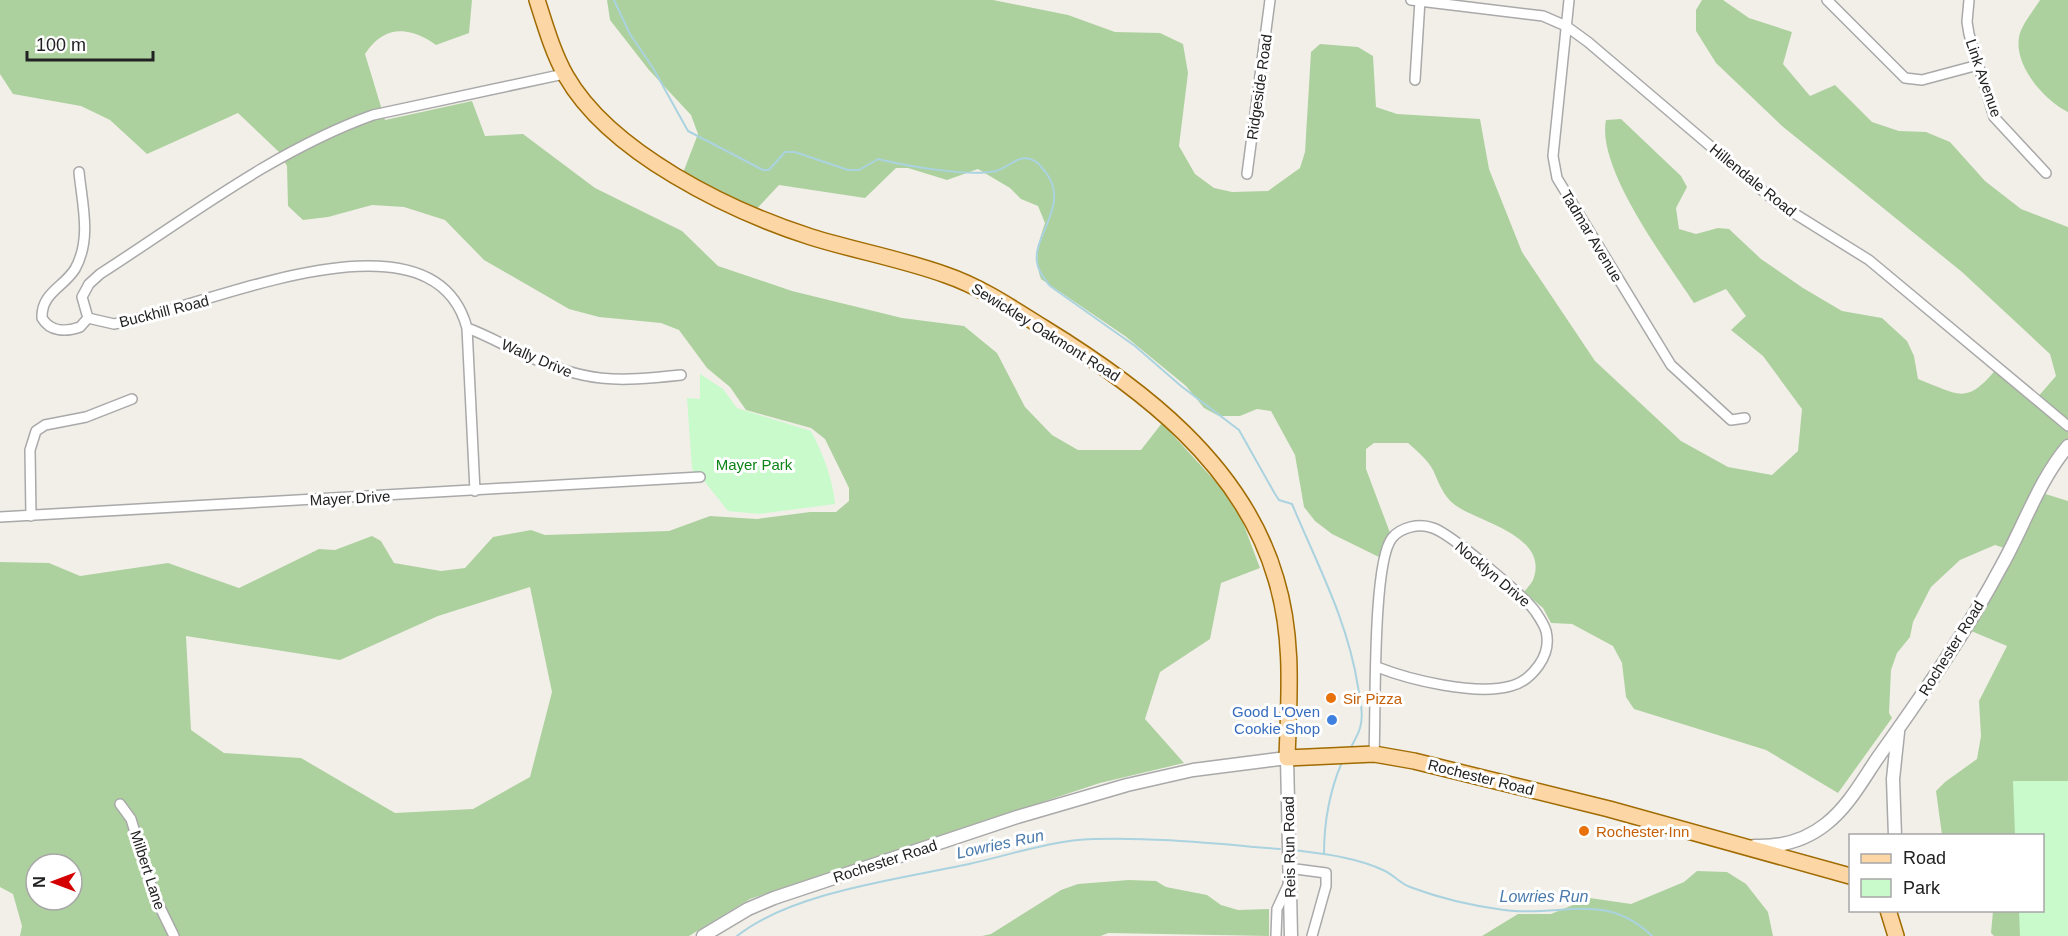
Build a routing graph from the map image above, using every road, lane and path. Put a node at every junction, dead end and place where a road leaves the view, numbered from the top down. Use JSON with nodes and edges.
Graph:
{"nodes":[{"id":1,"x":537,"y":0,"type":"edge"},
{"id":2,"x":1270,"y":0,"type":"edge"},
{"id":3,"x":1417,"y":0,"type":"edge"},
{"id":4,"x":1569,"y":0,"type":"edge"},
{"id":5,"x":1827,"y":0,"type":"edge"},
{"id":6,"x":1969,"y":0,"type":"edge"},
{"id":7,"x":1566,"y":26,"type":"junction"},
{"id":8,"x":1978,"y":65,"type":"junction"},
{"id":9,"x":564,"y":74,"type":"junction"},
{"id":10,"x":1415,"y":80,"type":"dead end"},
{"id":11,"x":79,"y":172,"type":"dead end"},
{"id":12,"x":2046,"y":173,"type":"dead end"},
{"id":13,"x":1247,"y":174,"type":"dead end"},
{"id":14,"x":88,"y":318,"type":"junction"},
{"id":15,"x":466,"y":328,"type":"junction"},
{"id":16,"x":681,"y":375,"type":"dead end"},
{"id":17,"x":132,"y":399,"type":"dead end"},
{"id":18,"x":1745,"y":418,"type":"dead end"},
{"id":19,"x":2068,"y":426,"type":"edge"},
{"id":20,"x":2068,"y":446,"type":"edge"},
{"id":21,"x":700,"y":477,"type":"dead end"},
{"id":22,"x":475,"y":491,"type":"junction"},
{"id":23,"x":31,"y":516,"type":"junction"},
{"id":24,"x":0,"y":517,"type":"edge"},
{"id":25,"x":1377,"y":667,"type":"junction"},
{"id":26,"x":1898,"y":731,"type":"junction"},
{"id":27,"x":1374,"y":754,"type":"junction"},
{"id":28,"x":1287,"y":758,"type":"junction"},
{"id":29,"x":120,"y":804,"type":"dead end"},
{"id":30,"x":1895,"y":834,"type":"edge"},
{"id":31,"x":1744,"y":846,"type":"junction"},
{"id":32,"x":1288,"y":868,"type":"junction"},
{"id":33,"x":1849,"y":875,"type":"edge"},
{"id":34,"x":1289,"y":883,"type":"junction"},
{"id":35,"x":1889,"y":912,"type":"edge"},
{"id":36,"x":1898,"y":912,"type":"edge"},
{"id":37,"x":174,"y":936,"type":"edge"},
{"id":38,"x":703,"y":936,"type":"edge"},
{"id":39,"x":1276,"y":936,"type":"edge"},
{"id":40,"x":1291,"y":936,"type":"edge"},
{"id":41,"x":1312,"y":936,"type":"edge"},
{"id":42,"x":1897,"y":936,"type":"edge"}],
"edges":[{"from":1,"to":9,"type":"main road","name":"Sewickley Oakmont Road"},
{"from":2,"to":13,"type":"street","name":"Ridgeside Road"},
{"from":3,"to":7,"type":"street","name":"Hillendale Road"},
{"from":3,"to":10,"type":"street"},
{"from":4,"to":7,"type":"street","name":"Tadmar Avenue"},
{"from":5,"to":8,"type":"street"},
{"from":6,"to":8,"type":"street","name":"Link Avenue"},
{"from":7,"to":18,"type":"street","name":"Tadmar Avenue"},
{"from":7,"to":19,"type":"street","name":"Hillendale Road"},
{"from":8,"to":12,"type":"street","name":"Link Avenue"},
{"from":9,"to":14,"type":"street"},
{"from":9,"to":28,"type":"main road","name":"Sewickley Oakmont Road"},
{"from":11,"to":14,"type":"street"},
{"from":14,"to":15,"type":"street","name":"Buckhill Road"},
{"from":15,"to":16,"type":"street","name":"Wally Drive"},
{"from":15,"to":22,"type":"street","name":"Buckhill Road"},
{"from":17,"to":23,"type":"street"},
{"from":20,"to":26,"type":"street","name":"Rochester Road"},
{"from":21,"to":22,"type":"street","name":"Mayer Drive"},
{"from":22,"to":23,"type":"street","name":"Mayer Drive"},
{"from":23,"to":24,"type":"street","name":"Mayer Drive"},
{"from":25,"to":25,"type":"street","name":"Nocklyn Drive"},
{"from":25,"to":27,"type":"street","name":"Nocklyn Drive"},
{"from":26,"to":30,"type":"street"},
{"from":26,"to":31,"type":"street","name":"Rochester Road"},
{"from":27,"to":28,"type":"main road","name":"Rochester Road"},
{"from":27,"to":31,"type":"main road","name":"Rochester Road"},
{"from":28,"to":32,"type":"street","name":"Reis Run Road"},
{"from":28,"to":38,"type":"street","name":"Rochester Road"},
{"from":29,"to":37,"type":"street","name":"Milbert Lane"},
{"from":31,"to":33,"type":"main road"},
{"from":32,"to":34,"type":"street","name":"Reis Run Road"},
{"from":32,"to":41,"type":"street"},
{"from":34,"to":39,"type":"street"},
{"from":34,"to":40,"type":"street","name":"Reis Run Road"},
{"from":35,"to":42,"type":"main road"},
{"from":36,"to":42,"type":"street"}]}
